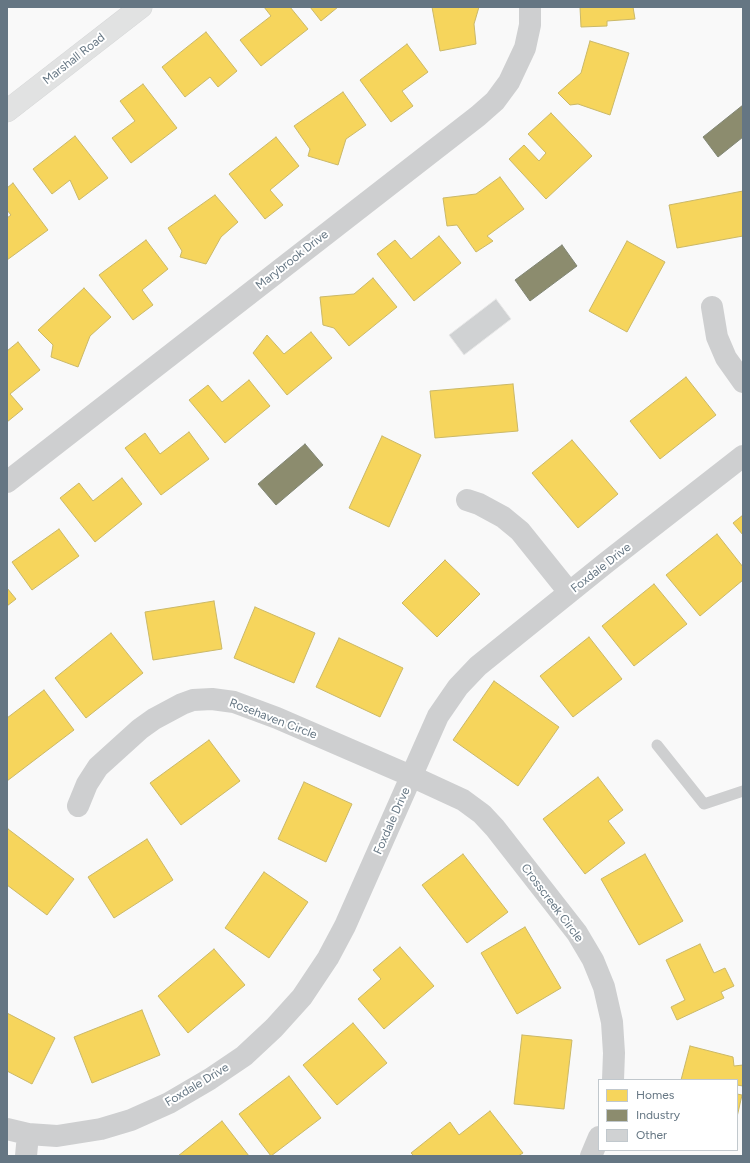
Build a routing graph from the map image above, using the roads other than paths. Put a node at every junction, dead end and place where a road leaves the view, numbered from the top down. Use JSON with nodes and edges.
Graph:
{"nodes":[{"id":1,"x":141,"y":7,"type":"edge"},
{"id":2,"x":530,"y":7,"type":"edge"},
{"id":3,"x":7,"y":111,"type":"edge"},
{"id":4,"x":712,"y":307,"type":"dead end"},
{"id":5,"x":743,"y":382,"type":"edge"},
{"id":6,"x":743,"y":456,"type":"edge"},
{"id":7,"x":7,"y":482,"type":"edge"},
{"id":8,"x":467,"y":500,"type":"dead end"},
{"id":9,"x":569,"y":592,"type":"junction"},
{"id":10,"x":657,"y":745,"type":"dead end"},
{"id":11,"x":411,"y":776,"type":"junction"},
{"id":12,"x":743,"y":791,"type":"edge"},
{"id":13,"x":78,"y":806,"type":"dead end"},
{"id":14,"x":613,"y":1079,"type":"edge"},
{"id":15,"x":7,"y":1128,"type":"edge"},
{"id":16,"x":28,"y":1134,"type":"junction"},
{"id":17,"x":598,"y":1139,"type":"edge"},
{"id":18,"x":26,"y":1156,"type":"edge"},
{"id":19,"x":590,"y":1156,"type":"edge"}],
"edges":[{"from":1,"to":3,"type":"street","name":"Marshall Road"},
{"from":2,"to":7,"type":"street","name":"Marybrook Drive"},
{"from":4,"to":5,"type":"street"},
{"from":6,"to":9,"type":"street","name":"Foxdale Drive"},
{"from":8,"to":9,"type":"street"},
{"from":9,"to":11,"type":"street","name":"Foxdale Drive"},
{"from":10,"to":12,"type":"lane"},
{"from":11,"to":13,"type":"street","name":"Rosehaven Circle"},
{"from":11,"to":14,"type":"street","name":"Crosscreek Circle"},
{"from":11,"to":16,"type":"street","name":"Foxdale Drive"},
{"from":15,"to":16,"type":"street","name":"Foxdale Drive"},
{"from":16,"to":18,"type":"street"},
{"from":17,"to":19,"type":"street"}]}
